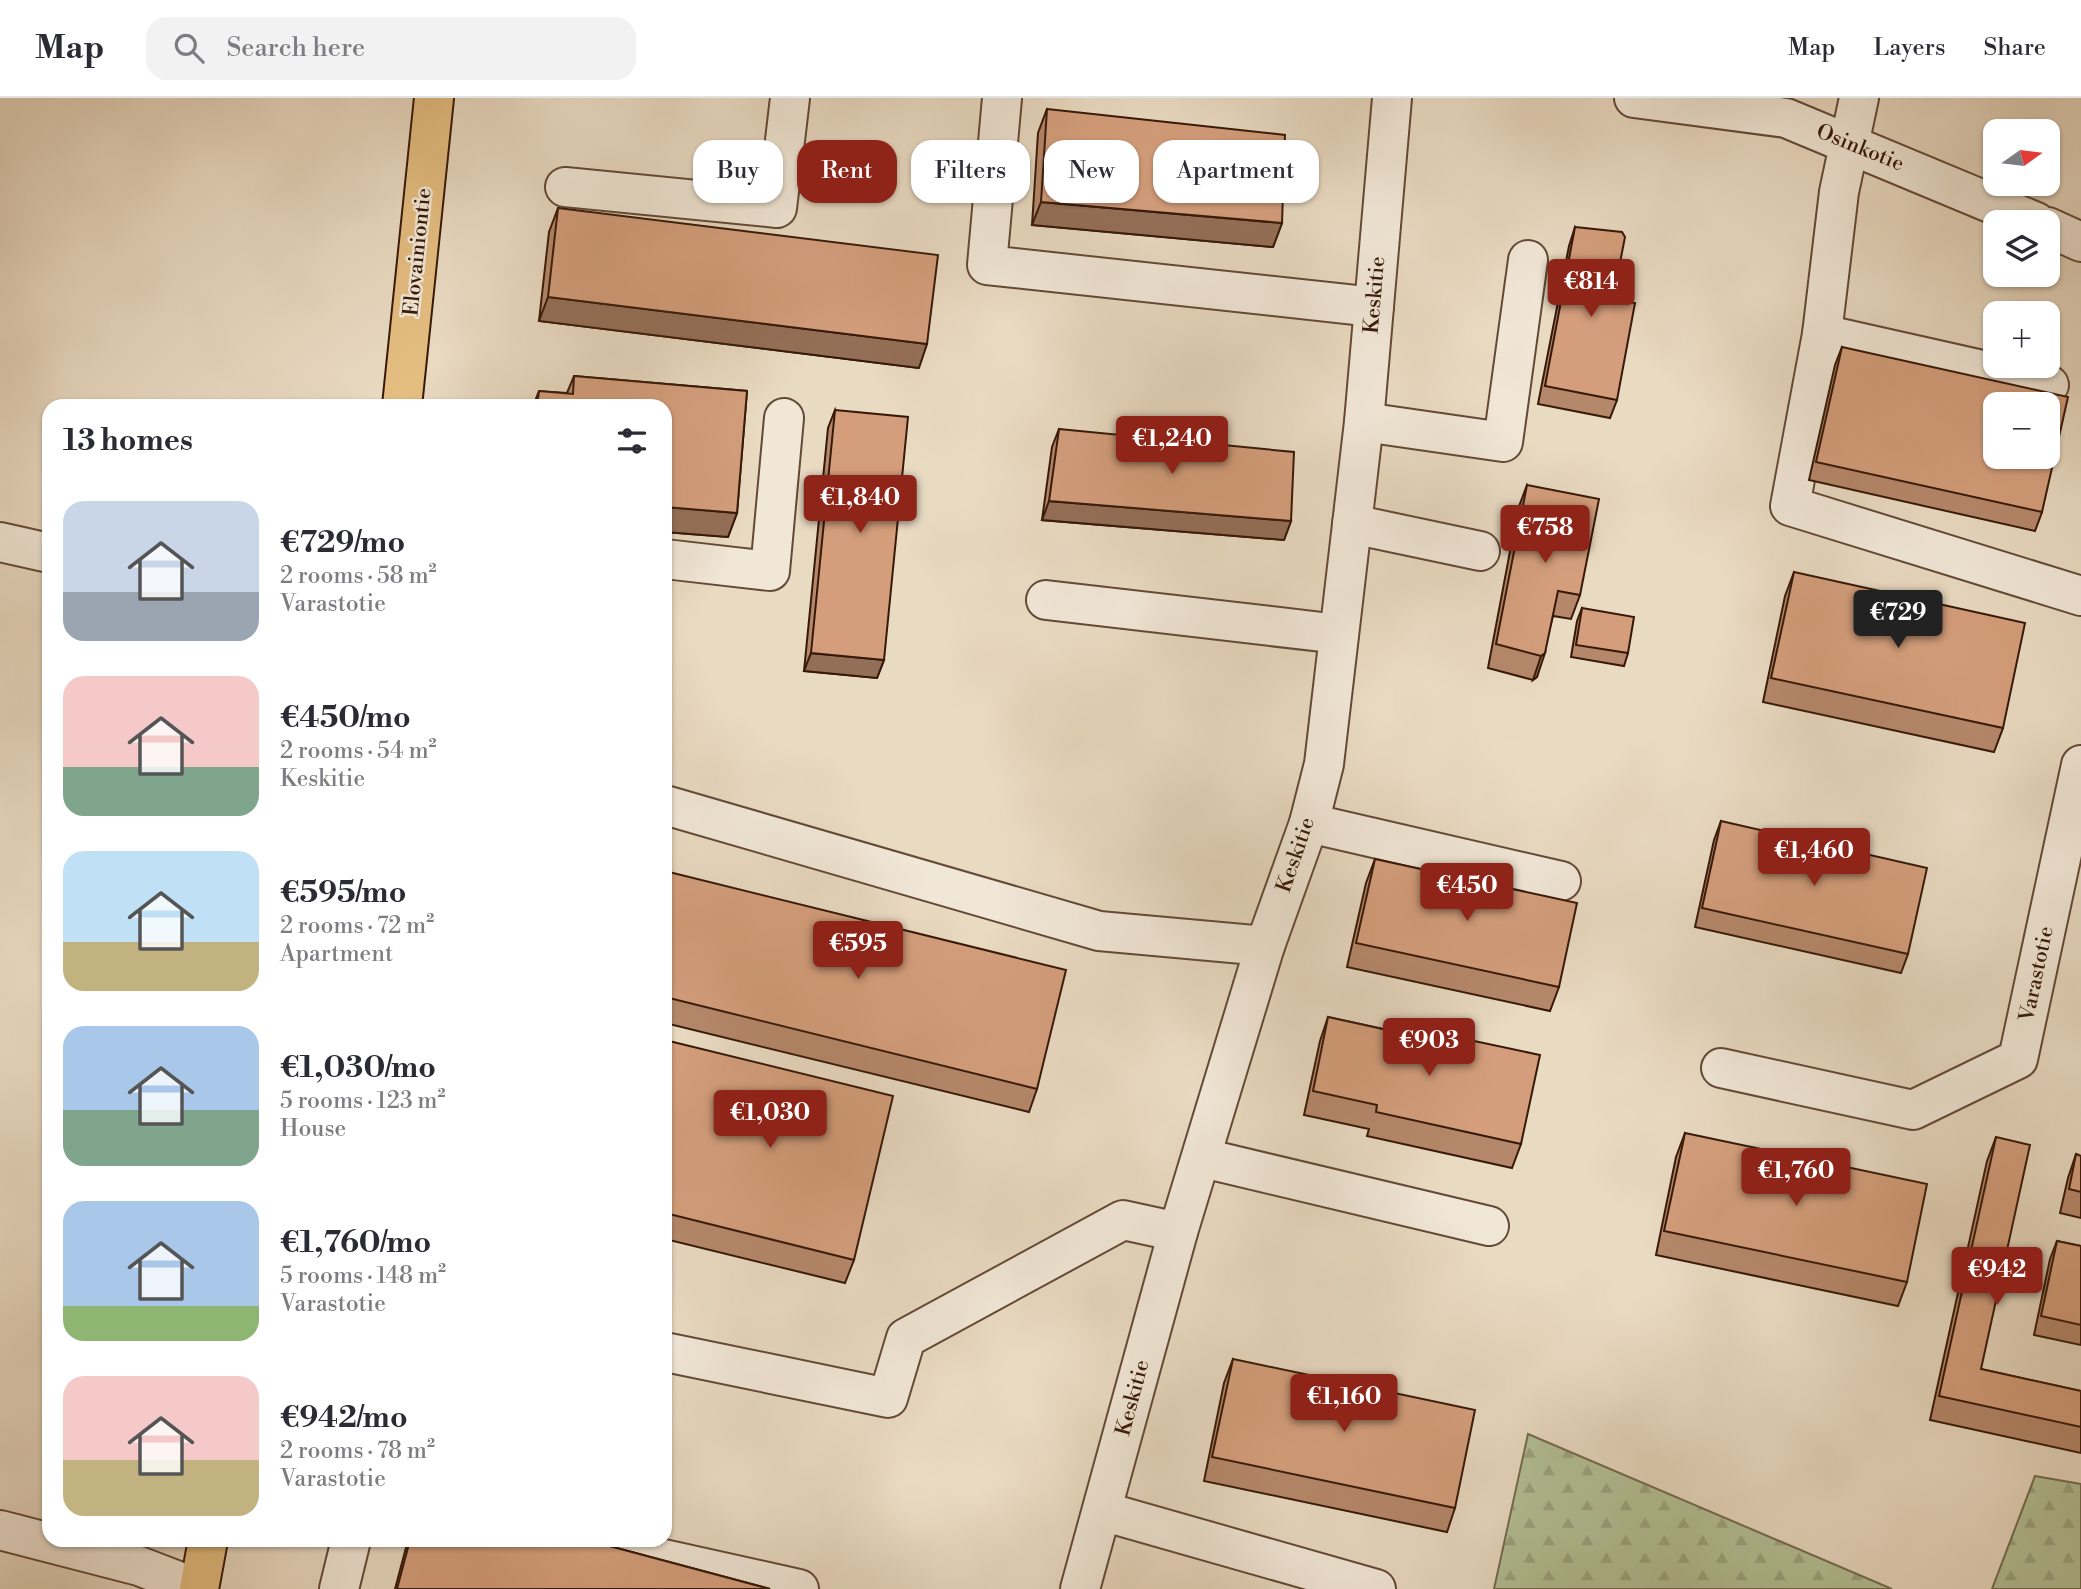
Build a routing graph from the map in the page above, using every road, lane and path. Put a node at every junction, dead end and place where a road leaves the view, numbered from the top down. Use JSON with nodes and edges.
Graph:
{"nodes":[{"id":1,"x":434,"y":98,"type":"edge"},
{"id":2,"x":790,"y":98,"type":"edge"},
{"id":3,"x":1002,"y":98,"type":"edge"},
{"id":4,"x":1392,"y":98,"type":"edge"},
{"id":5,"x":1634,"y":98,"type":"edge"},
{"id":6,"x":1859,"y":98,"type":"edge"},
{"id":7,"x":1847,"y":142,"type":"junction"},
{"id":8,"x":565,"y":187,"type":"dead end"},
{"id":9,"x":2008,"y":210,"type":"edge"},
{"id":10,"x":2060,"y":232,"type":"edge"},
{"id":11,"x":2081,"y":242,"type":"edge"},
{"id":12,"x":1528,"y":260,"type":"dead end"},
{"id":13,"x":1374,"y":307,"type":"junction"},
{"id":14,"x":1822,"y":334,"type":"junction"},
{"id":15,"x":2049,"y":385,"type":"dead end"},
{"id":16,"x":403,"y":399,"type":"edge"},
{"id":17,"x":784,"y":418,"type":"dead end"},
{"id":18,"x":1364,"y":422,"type":"junction"},
{"id":19,"x":1352,"y":524,"type":"junction"},
{"id":20,"x":0,"y":542,"type":"edge"},
{"id":21,"x":42,"y":551,"type":"edge"},
{"id":22,"x":1480,"y":551,"type":"dead end"},
{"id":23,"x":672,"y":560,"type":"edge"},
{"id":24,"x":2081,"y":596,"type":"edge"},
{"id":25,"x":1046,"y":600,"type":"dead end"},
{"id":26,"x":1339,"y":634,"type":"junction"},
{"id":27,"x":2081,"y":765,"type":"edge"},
{"id":28,"x":672,"y":807,"type":"edge"},
{"id":29,"x":1309,"y":823,"type":"junction"},
{"id":30,"x":2074,"y":836,"type":"edge"},
{"id":31,"x":1561,"y":881,"type":"dead end"},
{"id":32,"x":1265,"y":946,"type":"junction"},
{"id":33,"x":1721,"y":1068,"type":"dead end"},
{"id":34,"x":1203,"y":1158,"type":"junction"},
{"id":35,"x":1489,"y":1226,"type":"dead end"},
{"id":36,"x":1178,"y":1232,"type":"junction"},
{"id":37,"x":672,"y":1353,"type":"edge"},
{"id":38,"x":1102,"y":1511,"type":"junction"},
{"id":39,"x":0,"y":1530,"type":"edge"},
{"id":40,"x":42,"y":1541,"type":"edge"},
{"id":41,"x":66,"y":1547,"type":"edge"},
{"id":42,"x":207,"y":1547,"type":"edge"},
{"id":43,"x":349,"y":1547,"type":"edge"},
{"id":44,"x":610,"y":1547,"type":"edge"},
{"id":45,"x":199,"y":1589,"type":"edge"},
{"id":46,"x":339,"y":1589,"type":"edge"},
{"id":47,"x":799,"y":1589,"type":"edge"},
{"id":48,"x":1080,"y":1589,"type":"edge"},
{"id":49,"x":1376,"y":1589,"type":"edge"}],
"edges":[{"from":1,"to":16,"type":"main road","name":"Elovainiontie"},
{"from":2,"to":8,"type":"street"},
{"from":3,"to":13,"type":"street"},
{"from":4,"to":13,"type":"street","name":"Keskitie"},
{"from":5,"to":7,"type":"street","name":"Osinkotie"},
{"from":6,"to":7,"type":"street"},
{"from":7,"to":9,"type":"street","name":"Osinkotie"},
{"from":7,"to":14,"type":"street"},
{"from":10,"to":11,"type":"street"},
{"from":12,"to":18,"type":"street"},
{"from":13,"to":18,"type":"street","name":"Keskitie"},
{"from":14,"to":15,"type":"street"},
{"from":14,"to":24,"type":"street"},
{"from":17,"to":23,"type":"street"},
{"from":18,"to":19,"type":"street","name":"Keskitie"},
{"from":19,"to":22,"type":"street"},
{"from":19,"to":26,"type":"street","name":"Keskitie"},
{"from":20,"to":21,"type":"street"},
{"from":25,"to":26,"type":"street"},
{"from":26,"to":29,"type":"street","name":"Keskitie"},
{"from":27,"to":30,"type":"street","name":"Varastotie"},
{"from":28,"to":32,"type":"street"},
{"from":29,"to":31,"type":"street"},
{"from":29,"to":32,"type":"street","name":"Keskitie"},
{"from":30,"to":33,"type":"street","name":"Varastotie"},
{"from":32,"to":34,"type":"street","name":"Keskitie"},
{"from":34,"to":35,"type":"street"},
{"from":34,"to":36,"type":"street","name":"Keskitie"},
{"from":36,"to":37,"type":"street"},
{"from":36,"to":38,"type":"street","name":"Keskitie"},
{"from":38,"to":48,"type":"street","name":"Keskitie"},
{"from":38,"to":49,"type":"street"},
{"from":39,"to":40,"type":"street"},
{"from":41,"to":45,"type":"street"},
{"from":42,"to":45,"type":"main road"},
{"from":43,"to":46,"type":"street"},
{"from":44,"to":47,"type":"street"}]}
